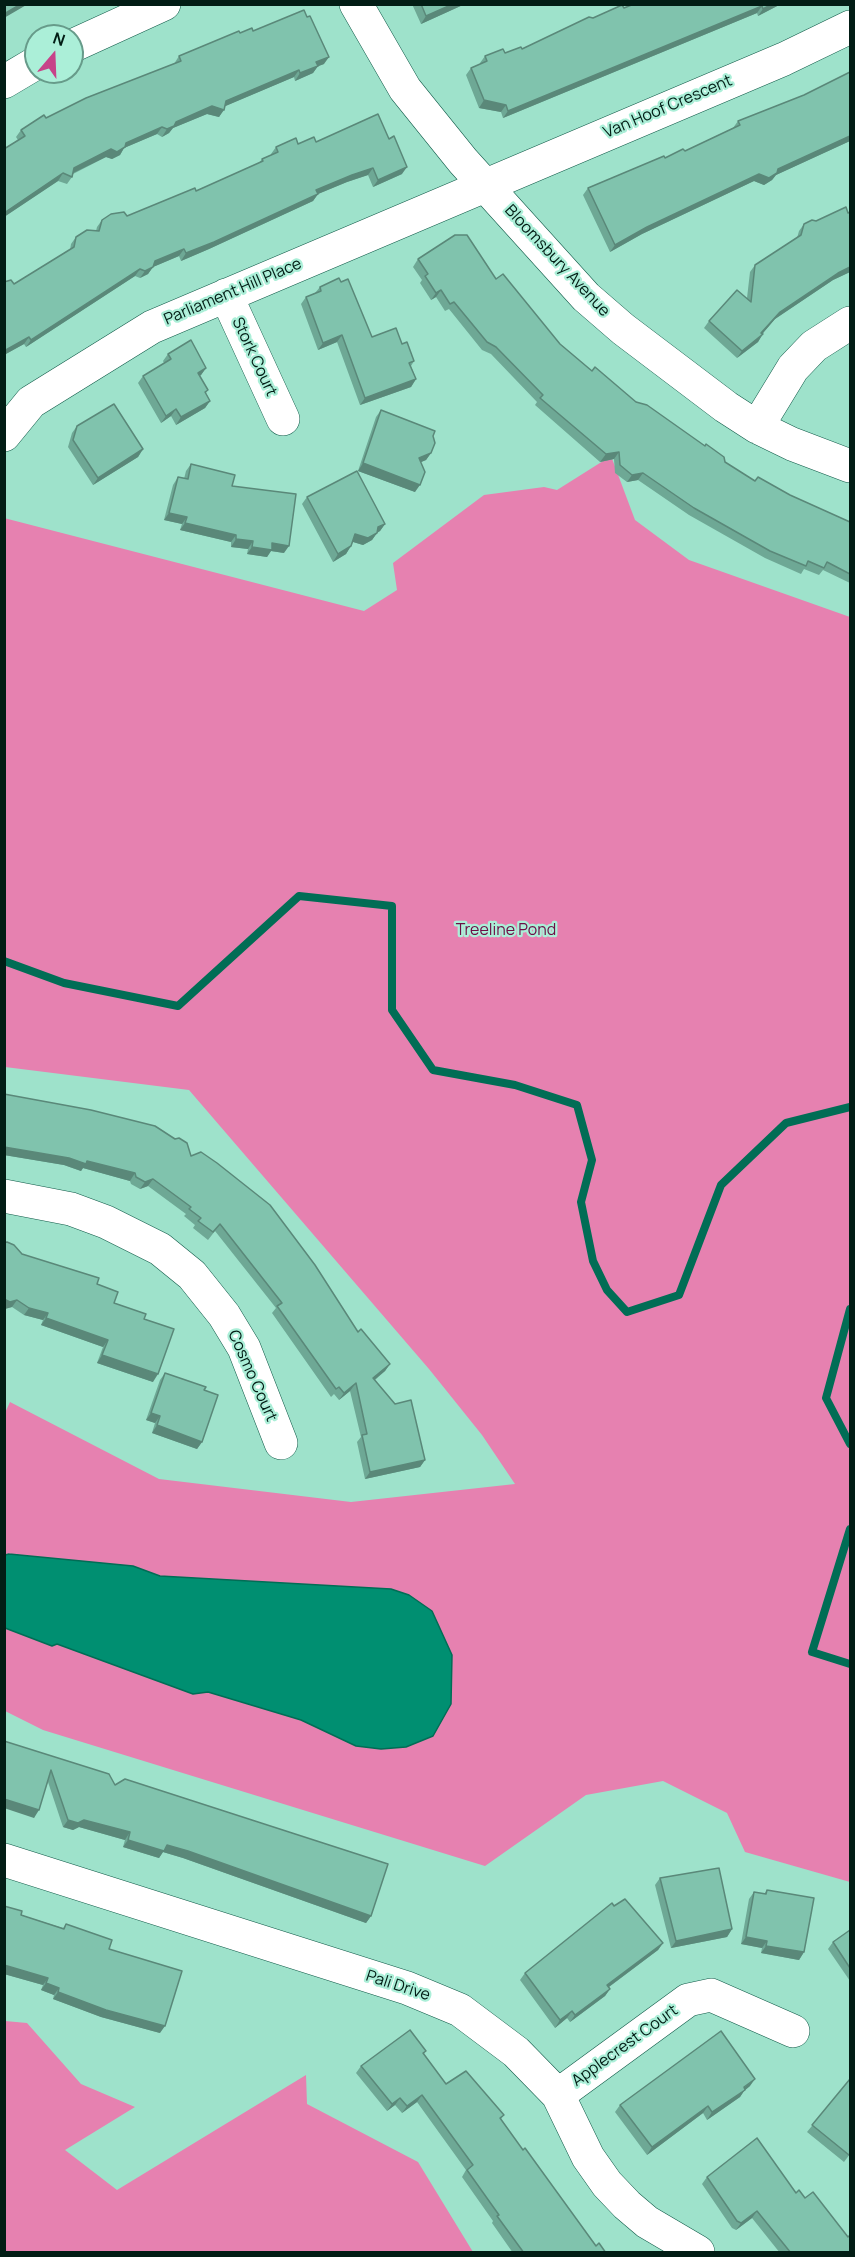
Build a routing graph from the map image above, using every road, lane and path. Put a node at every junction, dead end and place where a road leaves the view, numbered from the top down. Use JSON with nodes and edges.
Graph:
{"nodes":[{"id":1,"x":164,"y":4,"type":"edge"},
{"id":2,"x":356,"y":4,"type":"edge"},
{"id":3,"x":850,"y":27,"type":"edge"},
{"id":4,"x":84,"y":41,"type":"edge"},
{"id":5,"x":24,"y":70,"type":"edge"},
{"id":6,"x":4,"y":82,"type":"edge"},
{"id":7,"x":485,"y":184,"type":"junction"},
{"id":8,"x":226,"y":295,"type":"junction"},
{"id":9,"x":850,"y":323,"type":"edge"},
{"id":10,"x":283,"y":419,"type":"dead end"},
{"id":11,"x":757,"y":427,"type":"junction"},
{"id":12,"x":4,"y":435,"type":"edge"},
{"id":13,"x":850,"y":466,"type":"edge"},
{"id":14,"x":4,"y":1196,"type":"edge"},
{"id":15,"x":281,"y":1443,"type":"dead end"},
{"id":16,"x":4,"y":1860,"type":"edge"},
{"id":17,"x":793,"y":2031,"type":"dead end"},
{"id":18,"x":558,"y":2095,"type":"junction"},
{"id":19,"x":698,"y":2253,"type":"edge"}],
"edges":[{"from":1,"to":4,"type":"street"},
{"from":2,"to":7,"type":"street","name":"Bloomsbury Avenue"},
{"from":3,"to":7,"type":"street","name":"Van Hoof Crescent"},
{"from":5,"to":6,"type":"street"},
{"from":7,"to":8,"type":"street","name":"Parliament Hill Place"},
{"from":7,"to":11,"type":"street","name":"Bloomsbury Avenue"},
{"from":8,"to":10,"type":"street","name":"Stork Court"},
{"from":8,"to":12,"type":"street","name":"Parliament Hill Place"},
{"from":9,"to":11,"type":"street"},
{"from":11,"to":13,"type":"street","name":"Bloomsbury Avenue"},
{"from":14,"to":15,"type":"street","name":"Cosmo Court"},
{"from":16,"to":18,"type":"street","name":"Pali Drive"},
{"from":17,"to":18,"type":"street","name":"Applecrest Court"},
{"from":18,"to":19,"type":"street","name":"Pali Drive"}]}
